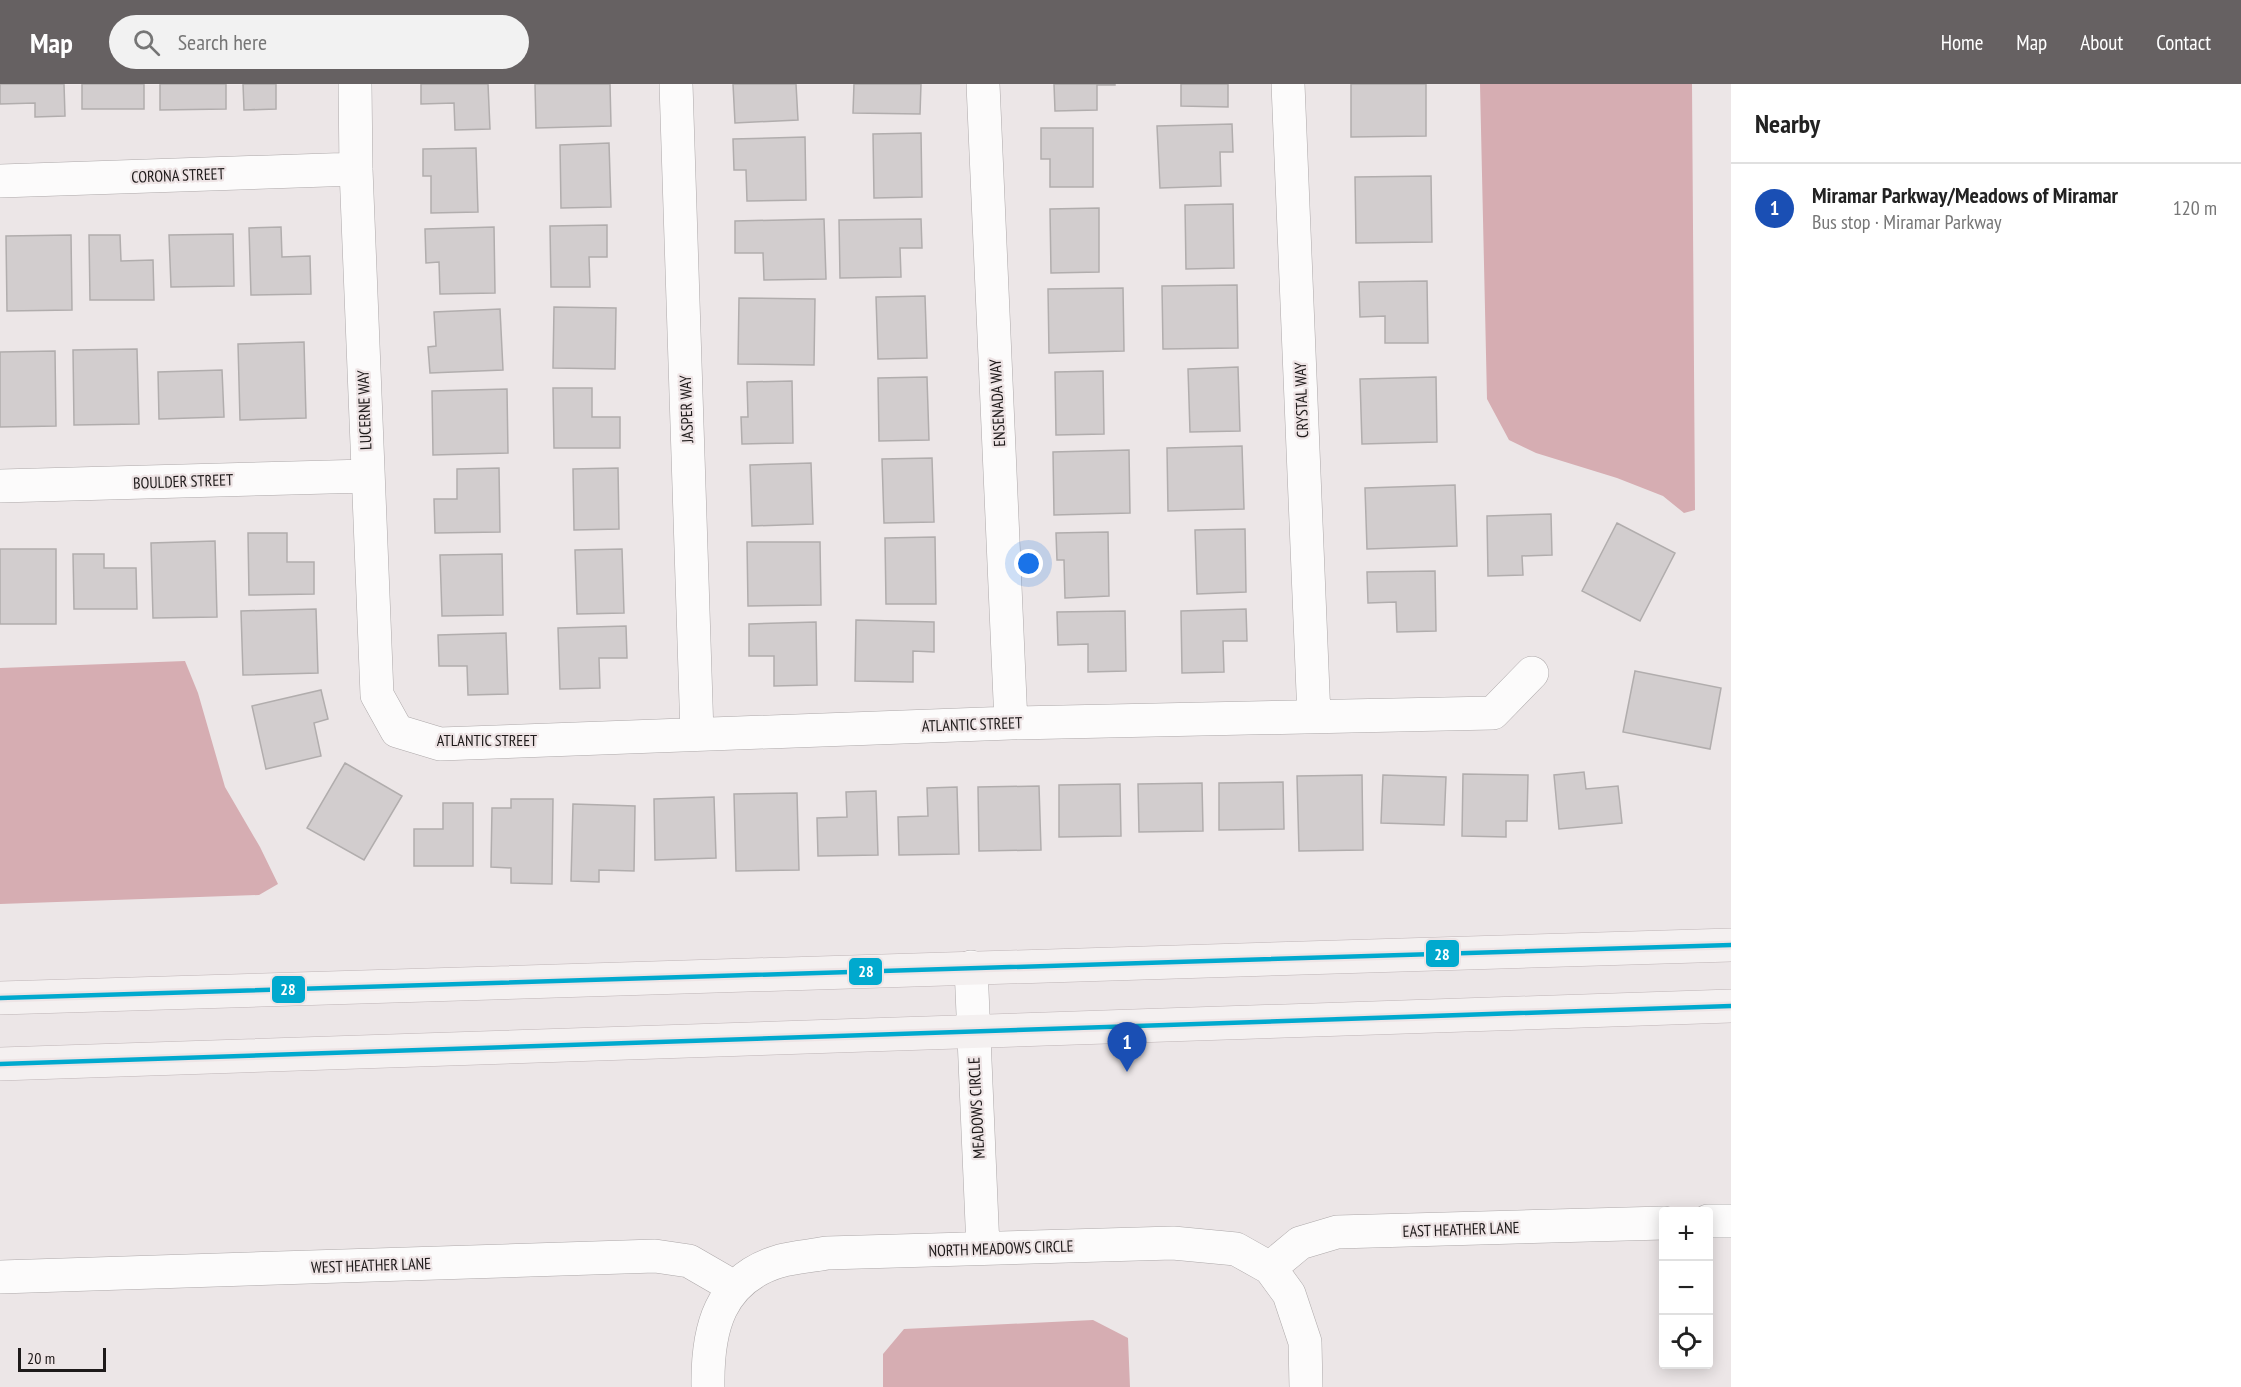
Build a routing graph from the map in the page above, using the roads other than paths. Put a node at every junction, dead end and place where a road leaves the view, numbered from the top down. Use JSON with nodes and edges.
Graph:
{"nodes":[{"id":1,"x":355,"y":84,"type":"edge"},
{"id":2,"x":676,"y":84,"type":"edge"},
{"id":3,"x":983,"y":84,"type":"edge"},
{"id":4,"x":1288,"y":84,"type":"edge"},
{"id":5,"x":356,"y":169,"type":"junction"},
{"id":6,"x":0,"y":181,"type":"edge"},
{"id":7,"x":367,"y":476,"type":"junction"},
{"id":8,"x":0,"y":486,"type":"edge"},
{"id":9,"x":1532,"y":673,"type":"dead end"},
{"id":10,"x":1314,"y":717,"type":"junction"},
{"id":11,"x":1011,"y":723,"type":"junction"},
{"id":12,"x":397,"y":731,"type":"joint"},
{"id":13,"x":697,"y":734,"type":"junction"},
{"id":14,"x":1731,"y":945,"type":"edge"},
{"id":15,"x":971,"y":967,"type":"junction"},
{"id":16,"x":0,"y":998,"type":"edge"},
{"id":17,"x":1731,"y":1006,"type":"edge"},
{"id":18,"x":973,"y":1030,"type":"junction"},
{"id":19,"x":0,"y":1064,"type":"edge"},
{"id":20,"x":1713,"y":1221,"type":"edge"},
{"id":21,"x":1731,"y":1221,"type":"edge"},
{"id":22,"x":1659,"y":1223,"type":"edge"},
{"id":23,"x":983,"y":1248,"type":"junction"},
{"id":24,"x":1270,"y":1268,"type":"junction"},
{"id":25,"x":0,"y":1278,"type":"edge"},
{"id":26,"x":734,"y":1287,"type":"junction"},
{"id":27,"x":708,"y":1387,"type":"edge"},
{"id":28,"x":1306,"y":1387,"type":"edge"}],
"edges":[{"from":1,"to":5,"type":"street","name":"LUCERNE WAY"},
{"from":2,"to":13,"type":"street","name":"JASPER WAY"},
{"from":3,"to":11,"type":"street","name":"ENSENADA WAY"},
{"from":4,"to":10,"type":"street","name":"CRYSTAL WAY"},
{"from":5,"to":6,"type":"street","name":"CORONA STREET"},
{"from":5,"to":7,"type":"street","name":"LUCERNE WAY"},
{"from":7,"to":8,"type":"street","name":"BOULDER STREET"},
{"from":7,"to":12,"type":"street","name":"LUCERNE WAY"},
{"from":9,"to":10,"type":"street","name":"ATLANTIC STREET"},
{"from":10,"to":11,"type":"street","name":"ATLANTIC STREET"},
{"from":11,"to":13,"type":"street","name":"ATLANTIC STREET"},
{"from":12,"to":13,"type":"street","name":"ATLANTIC STREET"},
{"from":14,"to":15,"type":"main road"},
{"from":15,"to":16,"type":"main road"},
{"from":15,"to":18,"type":"street","name":"MEADOWS CIRCLE"},
{"from":17,"to":18,"type":"main road"},
{"from":18,"to":19,"type":"main road"},
{"from":18,"to":23,"type":"street","name":"MEADOWS CIRCLE"},
{"from":20,"to":21,"type":"street"},
{"from":22,"to":24,"type":"street","name":"EAST HEATHER LANE"},
{"from":23,"to":24,"type":"street","name":"NORTH MEADOWS CIRCLE"},
{"from":23,"to":26,"type":"street","name":"NORTH MEADOWS CIRCLE"},
{"from":24,"to":28,"type":"street"},
{"from":25,"to":26,"type":"street","name":"WEST HEATHER LANE"},
{"from":26,"to":27,"type":"street"}]}
